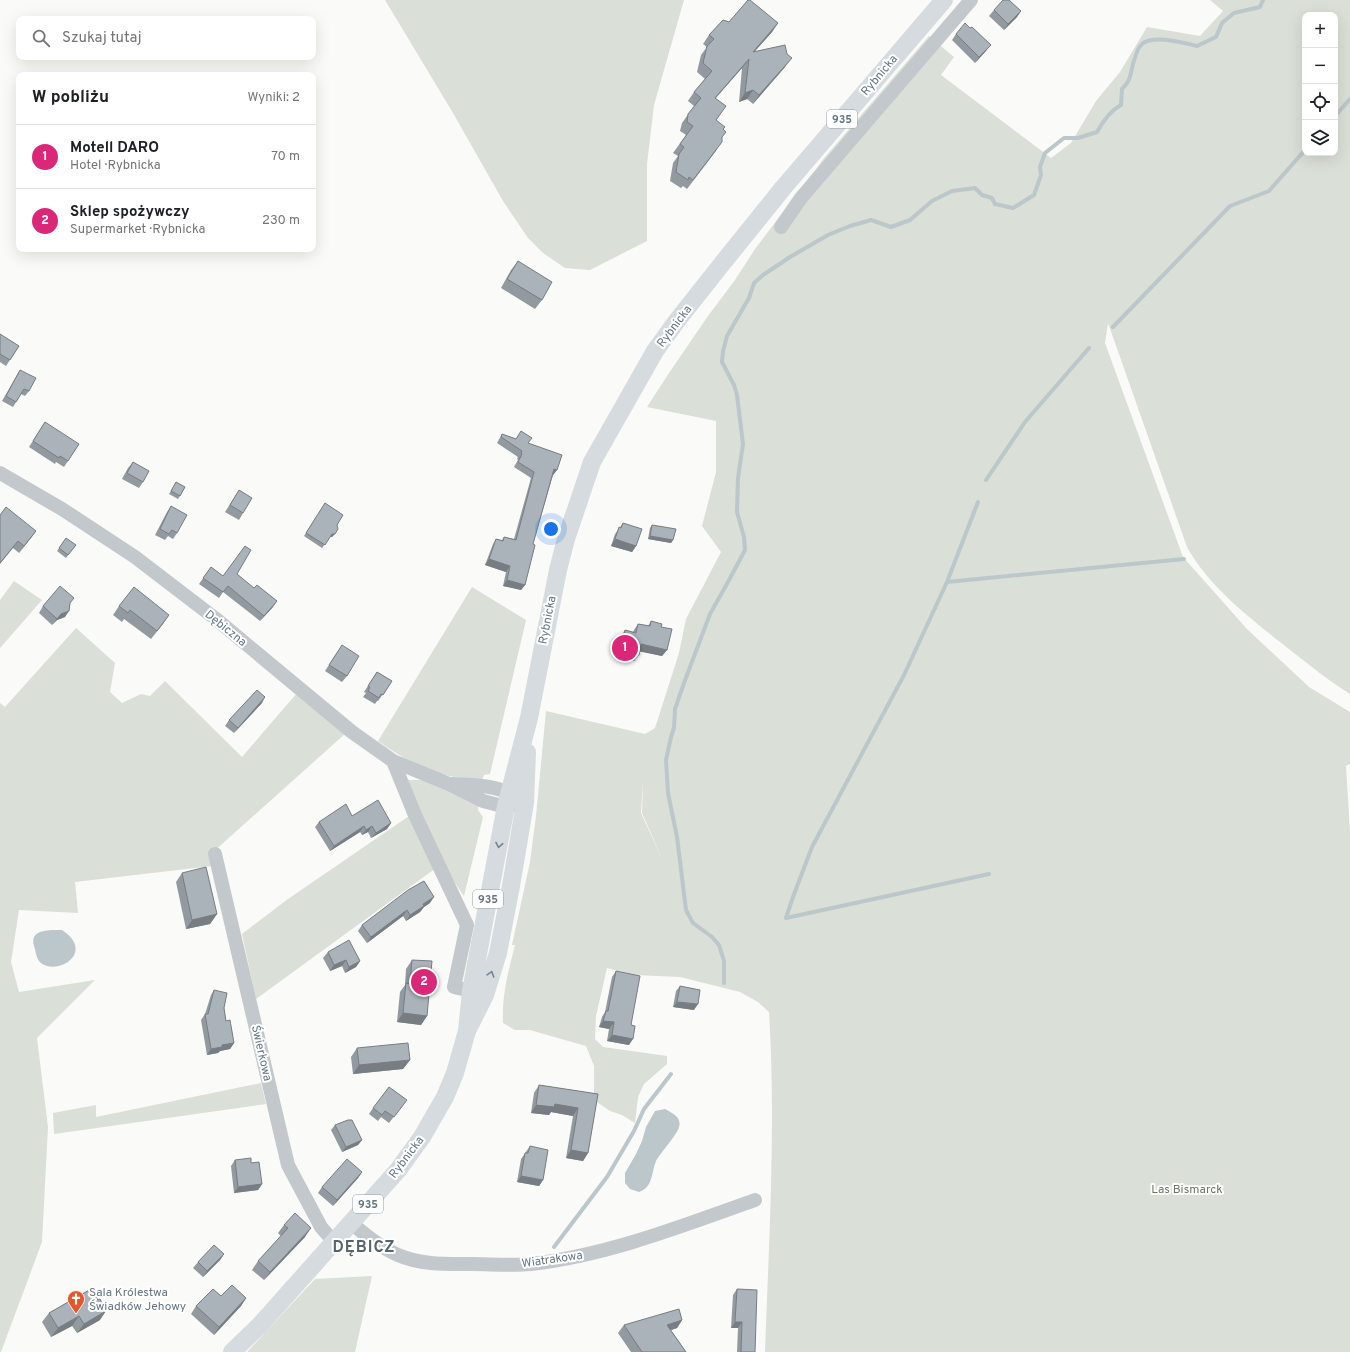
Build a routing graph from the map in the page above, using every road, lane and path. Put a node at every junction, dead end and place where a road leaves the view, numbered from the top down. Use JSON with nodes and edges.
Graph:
{"nodes":[{"id":1,"x":944,"y":0,"type":"edge"},
{"id":2,"x":971,"y":0,"type":"edge"},
{"id":3,"x":780,"y":227,"type":"dead end"},
{"id":4,"x":0,"y":473,"type":"edge"},
{"id":5,"x":528,"y":718,"type":"junction"},
{"id":6,"x":393,"y":761,"type":"junction"},
{"id":7,"x":508,"y":799,"type":"junction"},
{"id":8,"x":525,"y":802,"type":"junction"},
{"id":9,"x":216,"y":854,"type":"dead end"},
{"id":10,"x":478,"y":993,"type":"junction"},
{"id":11,"x":755,"y":1200,"type":"dead end"},
{"id":12,"x":351,"y":1223,"type":"junction"},
{"id":13,"x":334,"y":1242,"type":"junction"},
{"id":14,"x":232,"y":1352,"type":"edge"}],
"edges":[{"from":1,"to":5,"type":"main road","name":"Rybnicka","number":"935"},
{"from":2,"to":3,"type":"street"},
{"from":4,"to":6,"type":"street","name":"Dębiczna"},
{"from":5,"to":7,"type":"main road","name":"Rybnicka","number":"935"},
{"from":5,"to":8,"type":"main road","name":"Rybnicka","number":"935"},
{"from":6,"to":7,"type":"street","name":"Dębiczna"},
{"from":6,"to":10,"type":"street"},
{"from":7,"to":8,"type":"street","name":"Dębiczna"},
{"from":7,"to":10,"type":"main road","name":"Rybnicka","number":"935","one_way":true},
{"from":10,"to":8,"type":"main road","name":"Rybnicka","number":"935","one_way":true},
{"from":9,"to":13,"type":"street","name":"Świerkowa"},
{"from":10,"to":12,"type":"main road","name":"Rybnicka","number":"935"},
{"from":11,"to":12,"type":"street","name":"Wiatrakowa"},
{"from":12,"to":13,"type":"main road","name":"Rybnicka","number":"935"},
{"from":13,"to":14,"type":"main road","name":"Rybnicka","number":"935"}]}
